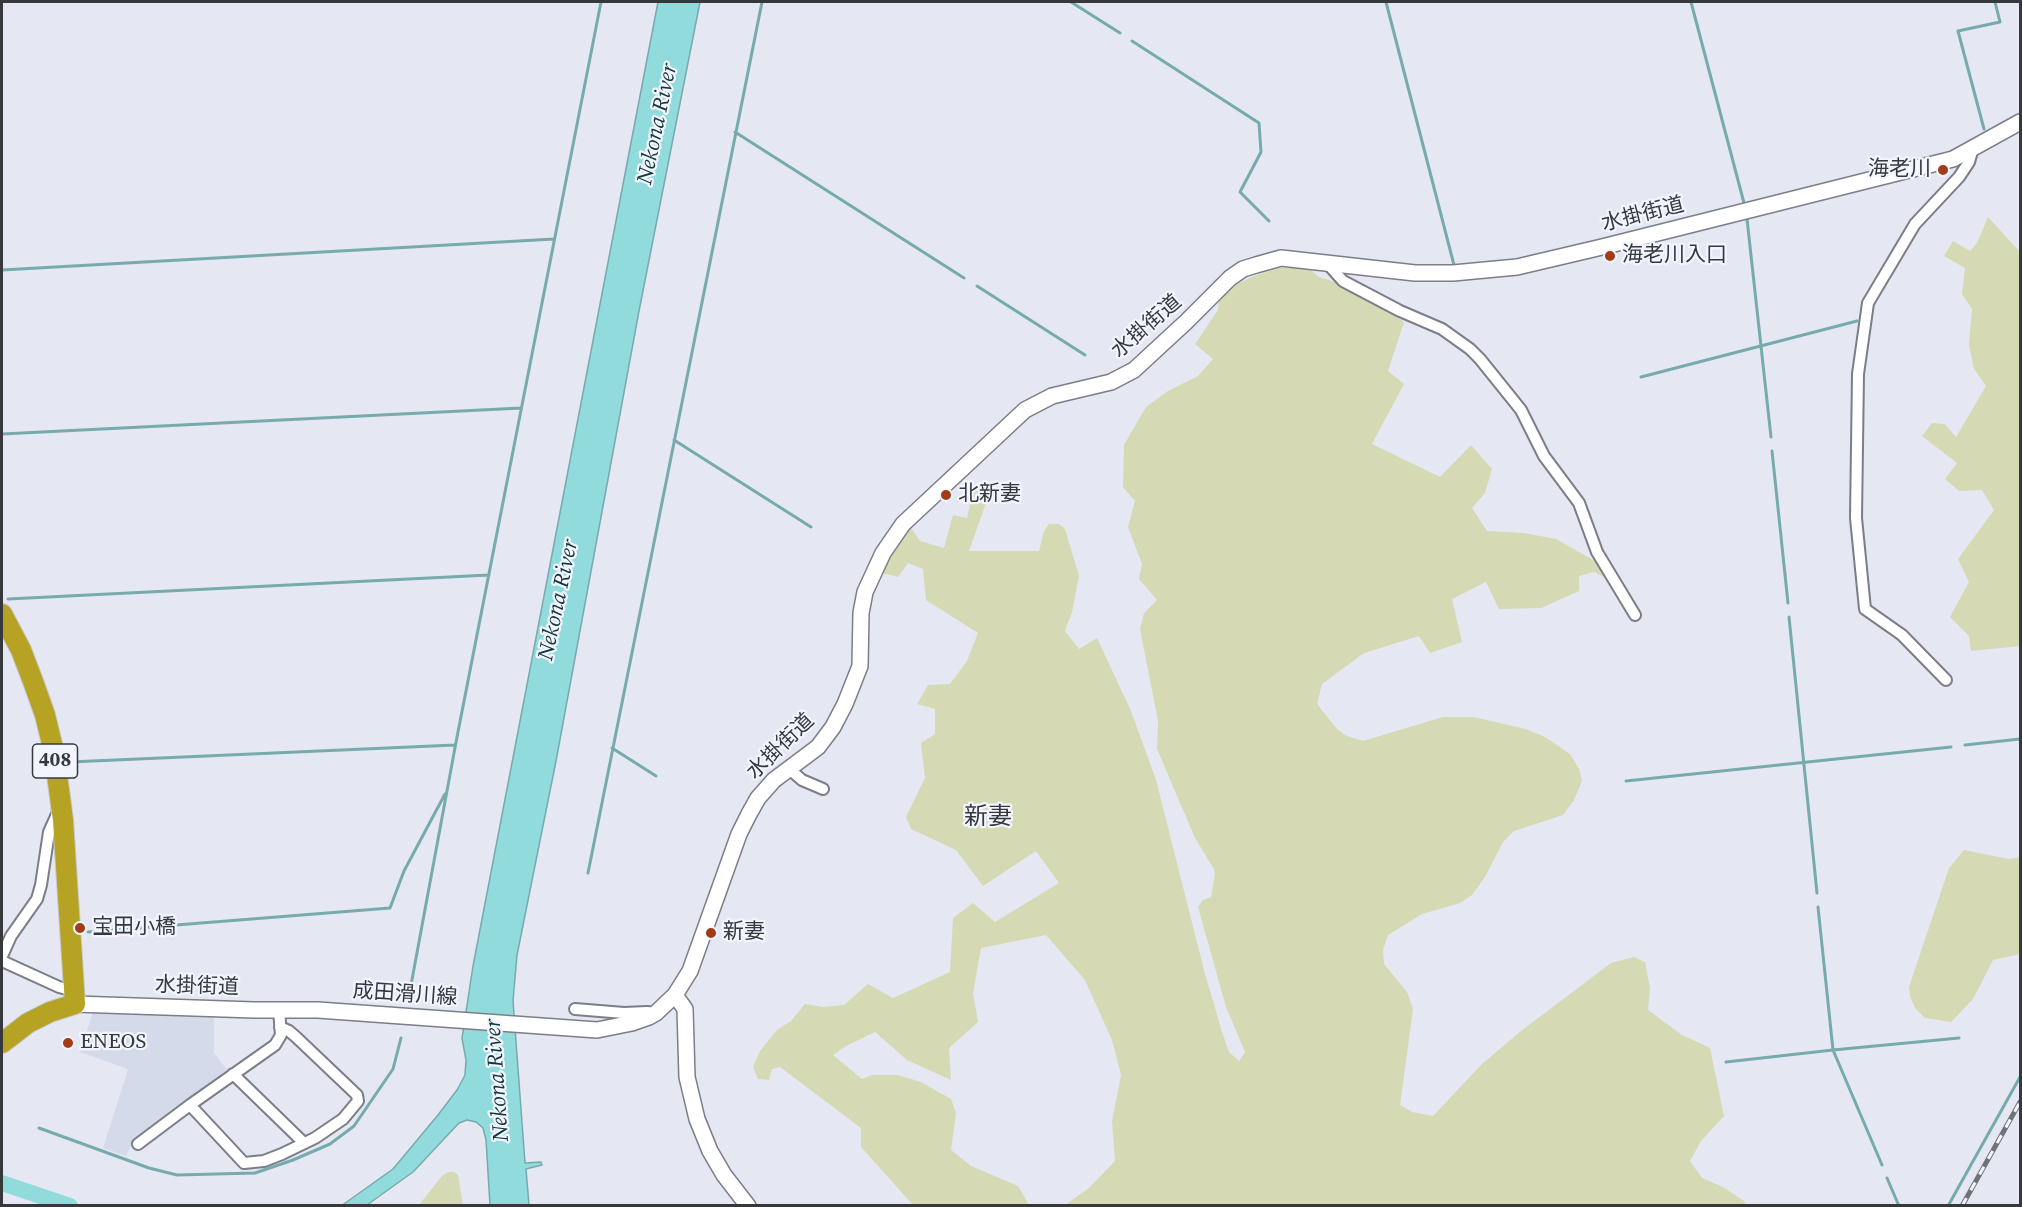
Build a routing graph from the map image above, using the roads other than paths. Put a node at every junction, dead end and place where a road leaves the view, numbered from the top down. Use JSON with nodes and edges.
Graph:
{"nodes":[{"id":1,"x":2020,"y":122,"type":"edge"},
{"id":2,"x":1973,"y":148,"type":"junction"},
{"id":3,"x":1326,"y":262,"type":"junction"},
{"id":4,"x":2,"y":614,"type":"edge"},
{"id":5,"x":1635,"y":615,"type":"dead end"},
{"id":6,"x":1946,"y":680,"type":"dead end"},
{"id":7,"x":790,"y":767,"type":"junction"},
{"id":8,"x":823,"y":789,"type":"dead end"},
{"id":9,"x":62,"y":805,"type":"junction"},
{"id":10,"x":2,"y":956,"type":"edge"},
{"id":11,"x":2,"y":962,"type":"edge"},
{"id":12,"x":675,"y":995,"type":"junction"},
{"id":13,"x":75,"y":997,"type":"junction"},
{"id":14,"x":575,"y":1009,"type":"dead end"},
{"id":15,"x":279,"y":1010,"type":"junction"},
{"id":16,"x":318,"y":1010,"type":"joint"},
{"id":17,"x":656,"y":1013,"type":"junction"},
{"id":18,"x":280,"y":1027,"type":"junction"},
{"id":19,"x":597,"y":1030,"type":"joint"},
{"id":20,"x":2,"y":1043,"type":"edge"},
{"id":21,"x":233,"y":1074,"type":"junction"},
{"id":22,"x":190,"y":1105,"type":"junction"},
{"id":23,"x":304,"y":1143,"type":"junction"},
{"id":24,"x":138,"y":1144,"type":"dead end"},
{"id":25,"x":748,"y":1206,"type":"edge"}],
"edges":[{"from":1,"to":2,"type":"main road","name":"水掛街道"},
{"from":2,"to":3,"type":"main road","name":"水掛街道"},
{"from":2,"to":6,"type":"street"},
{"from":3,"to":5,"type":"street"},
{"from":3,"to":7,"type":"main road","name":"水掛街道"},
{"from":4,"to":9,"type":"highway","number":"408"},
{"from":7,"to":8,"type":"street"},
{"from":7,"to":12,"type":"main road","name":"水掛街道"},
{"from":9,"to":10,"type":"street"},
{"from":9,"to":13,"type":"highway","number":"408"},
{"from":11,"to":13,"type":"street"},
{"from":12,"to":17,"type":"main road","name":"水掛街道"},
{"from":12,"to":25,"type":"main road"},
{"from":13,"to":15,"type":"main road","name":"水掛街道"},
{"from":13,"to":20,"type":"highway"},
{"from":14,"to":17,"type":"street"},
{"from":15,"to":16,"type":"main road","name":"水掛街道"},
{"from":15,"to":18,"type":"street"},
{"from":16,"to":19,"type":"main road","name":"成田滑川線"},
{"from":17,"to":19,"type":"main road","name":"水掛街道"},
{"from":18,"to":21,"type":"street"},
{"from":18,"to":23,"type":"street"},
{"from":21,"to":22,"type":"street"},
{"from":21,"to":23,"type":"street"},
{"from":22,"to":23,"type":"street"},
{"from":22,"to":24,"type":"street"}]}
